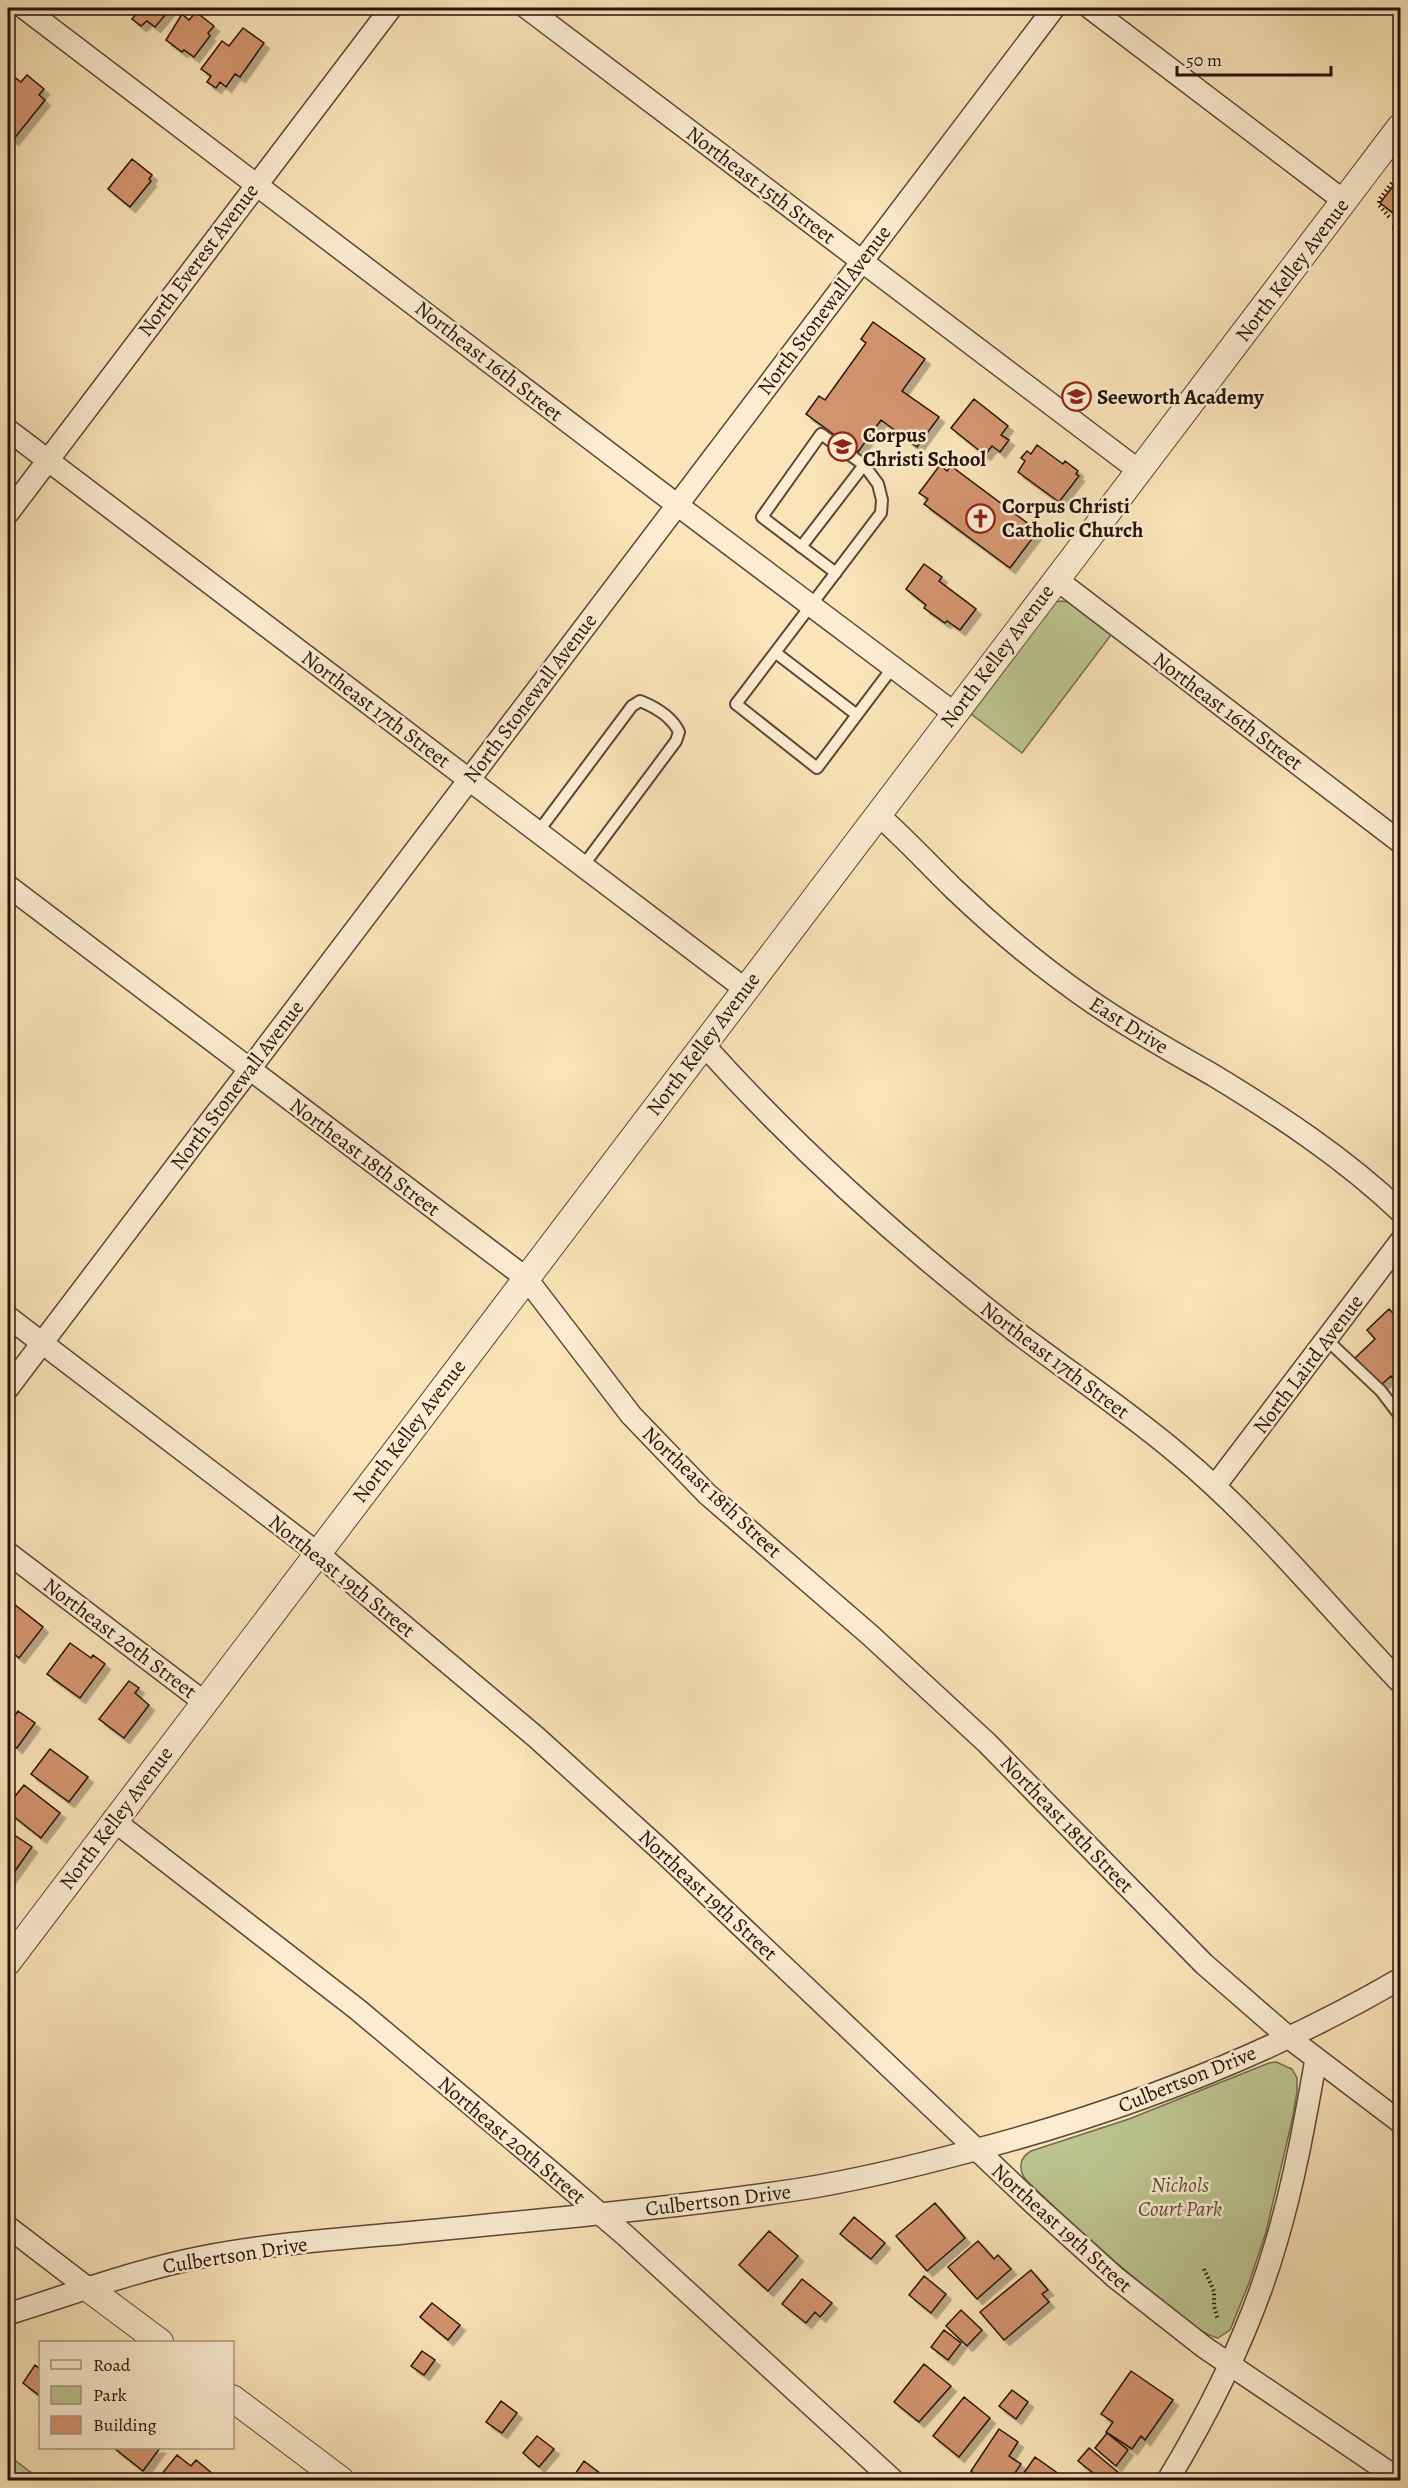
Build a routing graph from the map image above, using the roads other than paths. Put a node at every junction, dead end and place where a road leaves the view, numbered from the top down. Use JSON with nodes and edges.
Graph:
{"nodes":[{"id":1,"x":24,"y":8,"type":"edge"},
{"id":2,"x":391,"y":8,"type":"edge"},
{"id":3,"x":527,"y":8,"type":"edge"},
{"id":4,"x":1054,"y":8,"type":"edge"},
{"id":5,"x":1090,"y":8,"type":"edge"},
{"id":6,"x":1401,"y":127,"type":"edge"},
{"id":7,"x":256,"y":182,"type":"junction"},
{"id":8,"x":1344,"y":201,"type":"junction"},
{"id":9,"x":862,"y":261,"type":"junction"},
{"id":10,"x":8,"y":430,"type":"edge"},
{"id":11,"x":48,"y":460,"type":"junction"},
{"id":12,"x":864,"y":465,"type":"junction"},
{"id":13,"x":1138,"y":470,"type":"junction"},
{"id":14,"x":676,"y":504,"type":"junction"},
{"id":15,"x":8,"y":513,"type":"edge"},
{"id":16,"x":801,"y":547,"type":"junction"},
{"id":17,"x":836,"y":573,"type":"junction"},
{"id":18,"x":1056,"y":579,"type":"junction"},
{"id":19,"x":812,"y":606,"type":"junction"},
{"id":20,"x":776,"y":653,"type":"junction"},
{"id":21,"x":892,"y":667,"type":"junction"},
{"id":22,"x":954,"y":713,"type":"junction"},
{"id":23,"x":857,"y":714,"type":"junction"},
{"id":24,"x":469,"y":779,"type":"junction"},
{"id":25,"x":877,"y":814,"type":"junction"},
{"id":26,"x":538,"y":832,"type":"junction"},
{"id":27,"x":1401,"y":842,"type":"edge"},
{"id":28,"x":583,"y":866,"type":"junction"},
{"id":29,"x":8,"y":886,"type":"edge"},
{"id":30,"x":745,"y":989,"type":"junction"},
{"id":31,"x":703,"y":1044,"type":"junction"},
{"id":32,"x":249,"y":1069,"type":"junction"},
{"id":33,"x":1397,"y":1202,"type":"edge"},
{"id":34,"x":1401,"y":1242,"type":"edge"},
{"id":35,"x":526,"y":1278,"type":"junction"},
{"id":36,"x":8,"y":1317,"type":"edge"},
{"id":37,"x":1326,"y":1340,"type":"junction"},
{"id":38,"x":42,"y":1344,"type":"junction"},
{"id":39,"x":8,"y":1388,"type":"edge"},
{"id":40,"x":1401,"y":1416,"type":"edge"},
{"id":41,"x":1215,"y":1486,"type":"junction"},
{"id":42,"x":316,"y":1552,"type":"junction"},
{"id":43,"x":8,"y":1553,"type":"edge"},
{"id":44,"x":1401,"y":1682,"type":"edge"},
{"id":45,"x":204,"y":1702,"type":"junction"},
{"id":46,"x":114,"y":1820,"type":"junction"},
{"id":47,"x":8,"y":1962,"type":"edge"},
{"id":48,"x":1401,"y":1979,"type":"edge"},
{"id":49,"x":1288,"y":2037,"type":"junction"},
{"id":50,"x":1316,"y":2059,"type":"junction"},
{"id":51,"x":1401,"y":2122,"type":"edge"},
{"id":52,"x":977,"y":2150,"type":"junction"},
{"id":53,"x":600,"y":2215,"type":"junction"},
{"id":54,"x":8,"y":2227,"type":"edge"},
{"id":55,"x":90,"y":2289,"type":"junction"},
{"id":56,"x":8,"y":2314,"type":"edge"},
{"id":57,"x":157,"y":2341,"type":"edge"},
{"id":58,"x":1229,"y":2365,"type":"junction"},
{"id":59,"x":234,"y":2400,"type":"edge"},
{"id":60,"x":1401,"y":2480,"type":"edge"},
{"id":61,"x":341,"y":2481,"type":"edge"},
{"id":62,"x":893,"y":2481,"type":"edge"},
{"id":63,"x":1168,"y":2481,"type":"edge"}],
"edges":[{"from":1,"to":7,"type":"street","name":"Northeast 16th Street"},
{"from":2,"to":7,"type":"street","name":"North Everest Avenue"},
{"from":3,"to":9,"type":"street","name":"Northeast 15th Street"},
{"from":4,"to":9,"type":"street","name":"North Stonewall Avenue"},
{"from":5,"to":8,"type":"street"},
{"from":6,"to":8,"type":"street","name":"North Kelley Avenue"},
{"from":7,"to":11,"type":"street","name":"North Everest Avenue"},
{"from":7,"to":14,"type":"street","name":"Northeast 16th Street"},
{"from":8,"to":13,"type":"street","name":"North Kelley Avenue"},
{"from":9,"to":13,"type":"street","name":"Northeast 15th Street"},
{"from":9,"to":14,"type":"street","name":"North Stonewall Avenue"},
{"from":10,"to":11,"type":"street","name":"Northeast 17th Street"},
{"from":11,"to":15,"type":"street","name":"North Everest Avenue"},
{"from":11,"to":24,"type":"street","name":"Northeast 17th Street"},
{"from":12,"to":16,"type":"lane"},
{"from":12,"to":16,"type":"lane"},
{"from":12,"to":17,"type":"lane"},
{"from":13,"to":18,"type":"street","name":"North Kelley Avenue"},
{"from":14,"to":19,"type":"street","name":"Northeast 16th Street"},
{"from":14,"to":24,"type":"street","name":"North Stonewall Avenue"},
{"from":16,"to":17,"type":"lane"},
{"from":17,"to":19,"type":"lane"},
{"from":18,"to":22,"type":"street","name":"North Kelley Avenue"},
{"from":18,"to":27,"type":"street","name":"Northeast 16th Street"},
{"from":19,"to":20,"type":"lane"},
{"from":19,"to":21,"type":"street","name":"Northeast 16th Street"},
{"from":20,"to":23,"type":"lane"},
{"from":20,"to":23,"type":"lane"},
{"from":21,"to":22,"type":"street","name":"Northeast 16th Street"},
{"from":21,"to":23,"type":"lane"},
{"from":22,"to":25,"type":"street","name":"North Kelley Avenue"},
{"from":24,"to":26,"type":"street","name":"Northeast 17th Street"},
{"from":24,"to":32,"type":"street","name":"North Stonewall Avenue"},
{"from":25,"to":30,"type":"street","name":"North Kelley Avenue"},
{"from":25,"to":33,"type":"street","name":"East Drive"},
{"from":26,"to":28,"type":"street","name":"Northeast 17th Street"},
{"from":26,"to":28,"type":"lane"},
{"from":28,"to":30,"type":"street","name":"Northeast 17th Street"},
{"from":29,"to":32,"type":"street","name":"Northeast 18th Street"},
{"from":30,"to":31,"type":"street","name":"North Kelley Avenue"},
{"from":31,"to":35,"type":"street","name":"North Kelley Avenue"},
{"from":31,"to":41,"type":"street","name":"Northeast 17th Street"},
{"from":32,"to":35,"type":"street","name":"Northeast 18th Street"},
{"from":32,"to":38,"type":"street","name":"North Stonewall Avenue"},
{"from":34,"to":37,"type":"street","name":"North Laird Avenue"},
{"from":35,"to":42,"type":"street","name":"North Kelley Avenue"},
{"from":35,"to":49,"type":"street","name":"Northeast 18th Street"},
{"from":36,"to":38,"type":"street","name":"Northeast 19th Street"},
{"from":37,"to":40,"type":"lane"},
{"from":37,"to":41,"type":"street","name":"North Laird Avenue"},
{"from":38,"to":39,"type":"street","name":"North Stonewall Avenue"},
{"from":38,"to":42,"type":"street","name":"Northeast 19th Street"},
{"from":41,"to":44,"type":"street","name":"Northeast 17th Street"},
{"from":42,"to":45,"type":"street","name":"North Kelley Avenue"},
{"from":42,"to":52,"type":"street","name":"Northeast 19th Street"},
{"from":43,"to":45,"type":"street","name":"Northeast 20th Street"},
{"from":45,"to":46,"type":"street","name":"North Kelley Avenue"},
{"from":46,"to":47,"type":"street","name":"North Kelley Avenue"},
{"from":46,"to":53,"type":"street","name":"Northeast 20th Street"},
{"from":48,"to":49,"type":"street","name":"Culbertson Drive"},
{"from":49,"to":50,"type":"street","name":"Northeast 18th Street"},
{"from":49,"to":52,"type":"street","name":"Culbertson Drive"},
{"from":50,"to":51,"type":"street","name":"Northeast 18th Street"},
{"from":50,"to":58,"type":"street"},
{"from":52,"to":53,"type":"street","name":"Culbertson Drive"},
{"from":52,"to":58,"type":"street","name":"Northeast 19th Street"},
{"from":53,"to":55,"type":"street","name":"Culbertson Drive"},
{"from":53,"to":62,"type":"street","name":"Northeast 20th Street"},
{"from":54,"to":55,"type":"street"},
{"from":55,"to":56,"type":"street","name":"Culbertson Drive"},
{"from":55,"to":57,"type":"street"},
{"from":58,"to":60,"type":"street","name":"Northeast 19th Street"},
{"from":58,"to":63,"type":"street"},
{"from":59,"to":61,"type":"street"}]}
